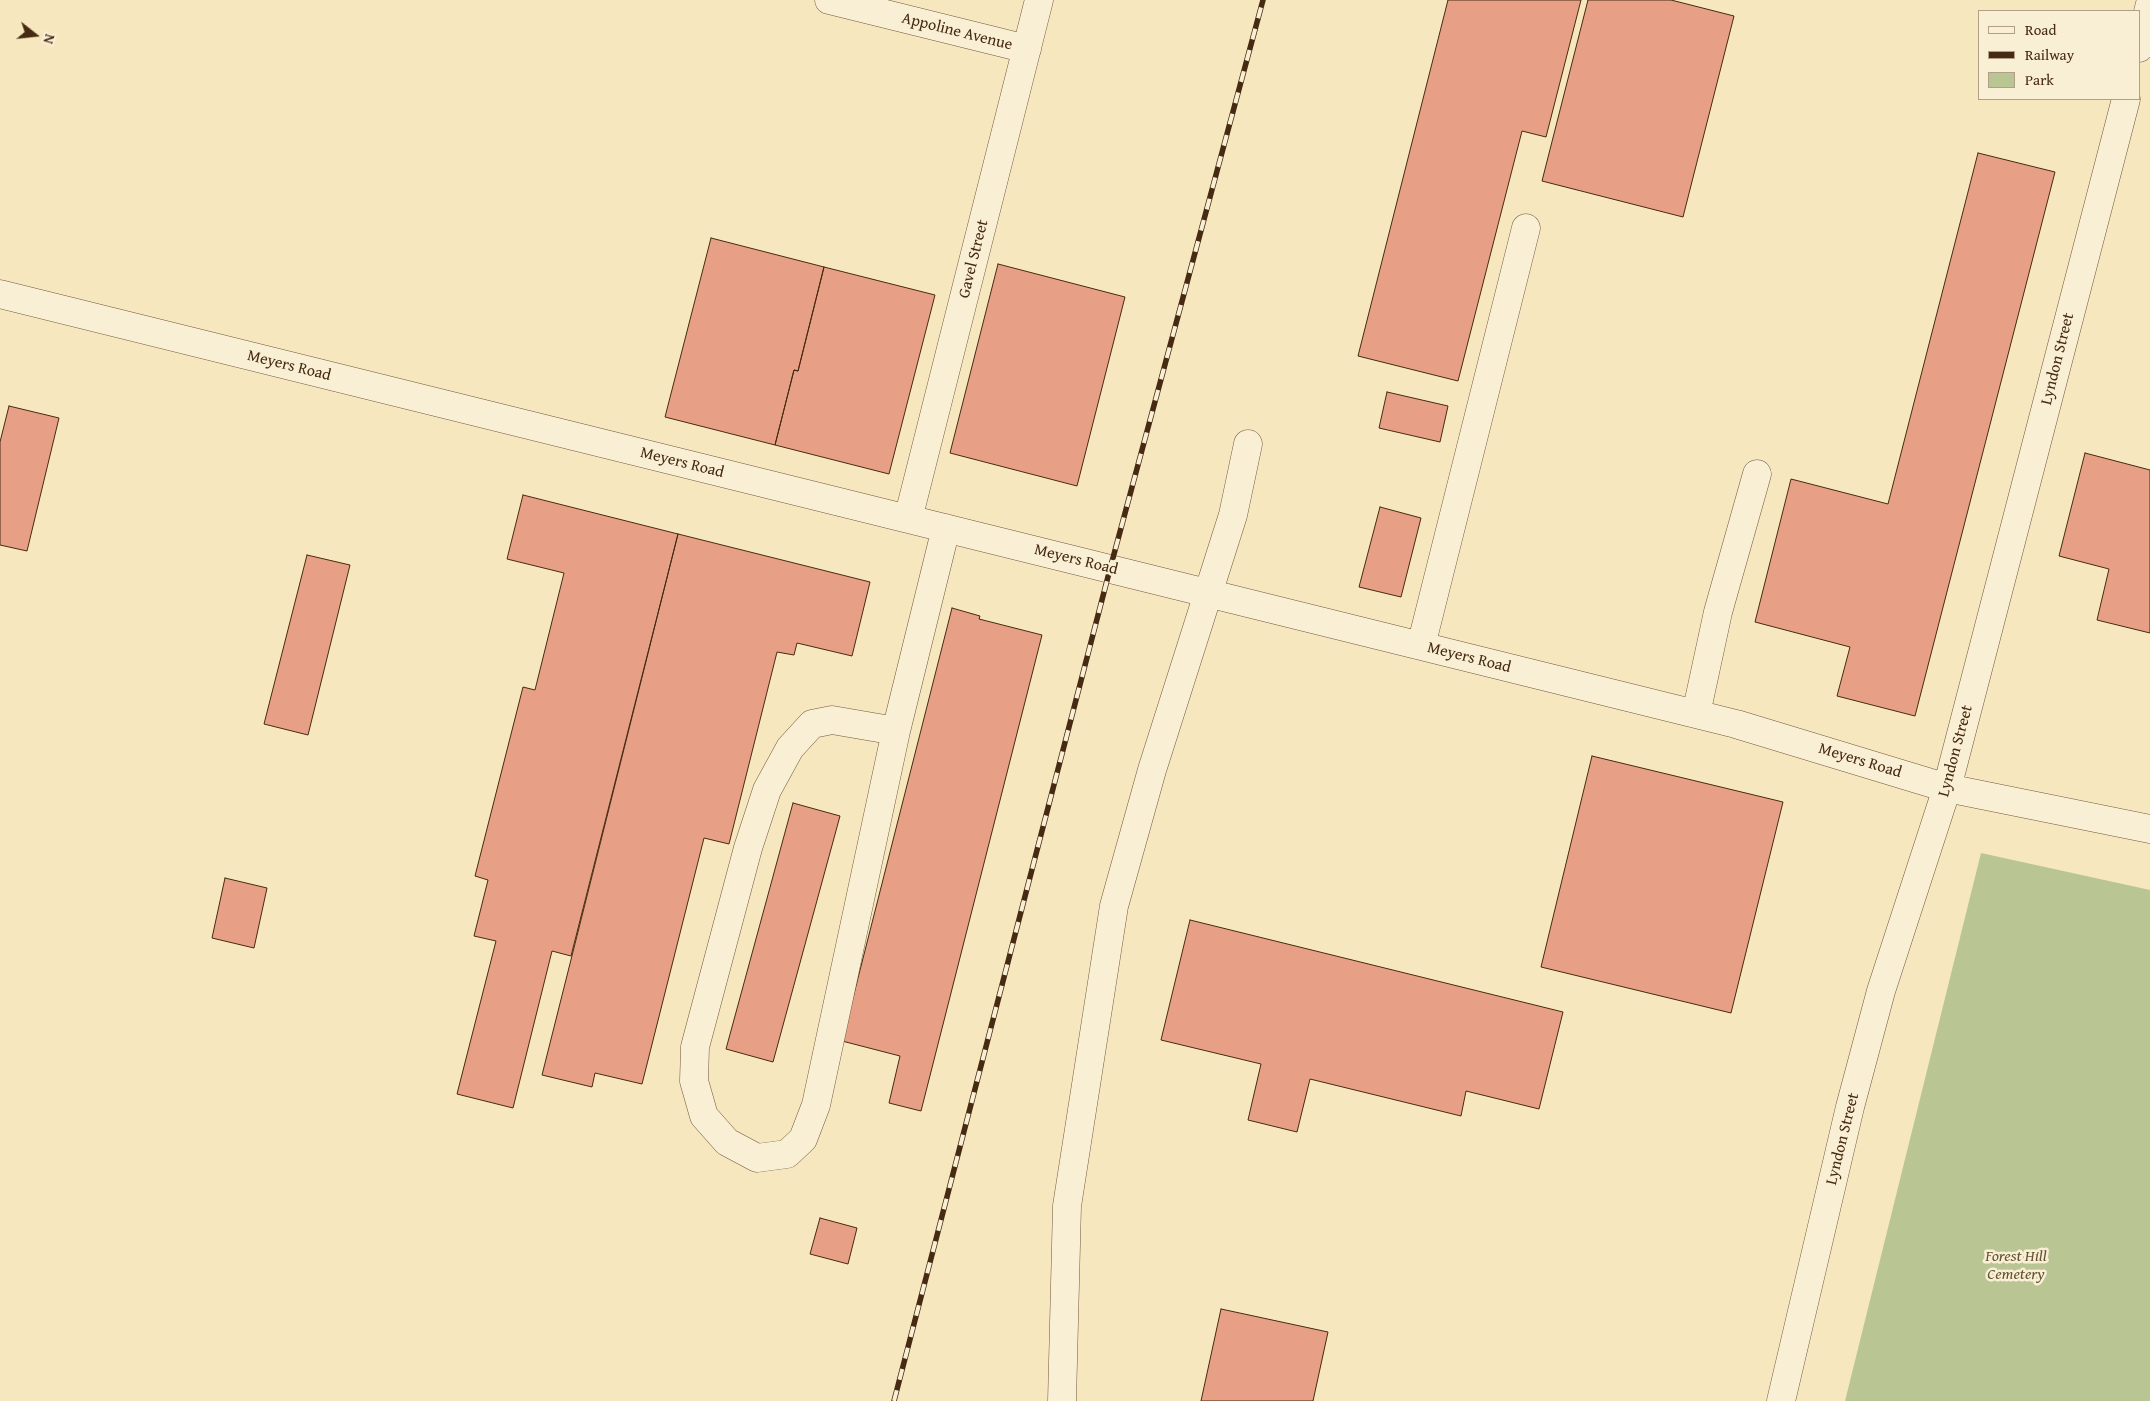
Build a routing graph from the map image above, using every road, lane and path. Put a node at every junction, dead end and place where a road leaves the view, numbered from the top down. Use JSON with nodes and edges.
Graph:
{"nodes":[{"id":1,"x":829,"y":0,"type":"edge"},
{"id":2,"x":1039,"y":0,"type":"edge"},
{"id":3,"x":2150,"y":4,"type":"edge"},
{"id":4,"x":2140,"y":44,"type":"edge"},
{"id":5,"x":1027,"y":49,"type":"junction"},
{"id":6,"x":2126,"y":100,"type":"edge"},
{"id":7,"x":1526,"y":228,"type":"dead end"},
{"id":8,"x":0,"y":294,"type":"edge"},
{"id":9,"x":1248,"y":444,"type":"dead end"},
{"id":10,"x":1756,"y":474,"type":"dead end"},
{"id":11,"x":908,"y":519,"type":"junction"},
{"id":12,"x":946,"y":528,"type":"junction"},
{"id":13,"x":1208,"y":592,"type":"junction"},
{"id":14,"x":1421,"y":646,"type":"junction"},
{"id":15,"x":1696,"y":714,"type":"junction"},
{"id":16,"x":896,"y":731,"type":"junction"},
{"id":17,"x":1948,"y":788,"type":"junction"},
{"id":18,"x":2150,"y":829,"type":"edge"},
{"id":19,"x":1062,"y":1401,"type":"edge"},
{"id":20,"x":1781,"y":1401,"type":"edge"}],
"edges":[{"from":1,"to":5,"type":"street","name":"Appoline Avenue"},
{"from":2,"to":5,"type":"street","name":"Gavel Street"},
{"from":3,"to":4,"type":"street"},
{"from":5,"to":11,"type":"street","name":"Gavel Street"},
{"from":6,"to":17,"type":"street","name":"Lyndon Street"},
{"from":7,"to":14,"type":"street"},
{"from":8,"to":11,"type":"street","name":"Meyers Road"},
{"from":9,"to":13,"type":"street"},
{"from":10,"to":15,"type":"street"},
{"from":11,"to":12,"type":"street","name":"Meyers Road"},
{"from":12,"to":13,"type":"street","name":"Meyers Road"},
{"from":12,"to":16,"type":"street"},
{"from":13,"to":14,"type":"street","name":"Meyers Road"},
{"from":13,"to":19,"type":"street"},
{"from":14,"to":15,"type":"street","name":"Meyers Road"},
{"from":15,"to":17,"type":"street","name":"Meyers Road"},
{"from":16,"to":16,"type":"street"},
{"from":17,"to":18,"type":"street","name":"Meyers Road"},
{"from":17,"to":20,"type":"street","name":"Lyndon Street"}]}
